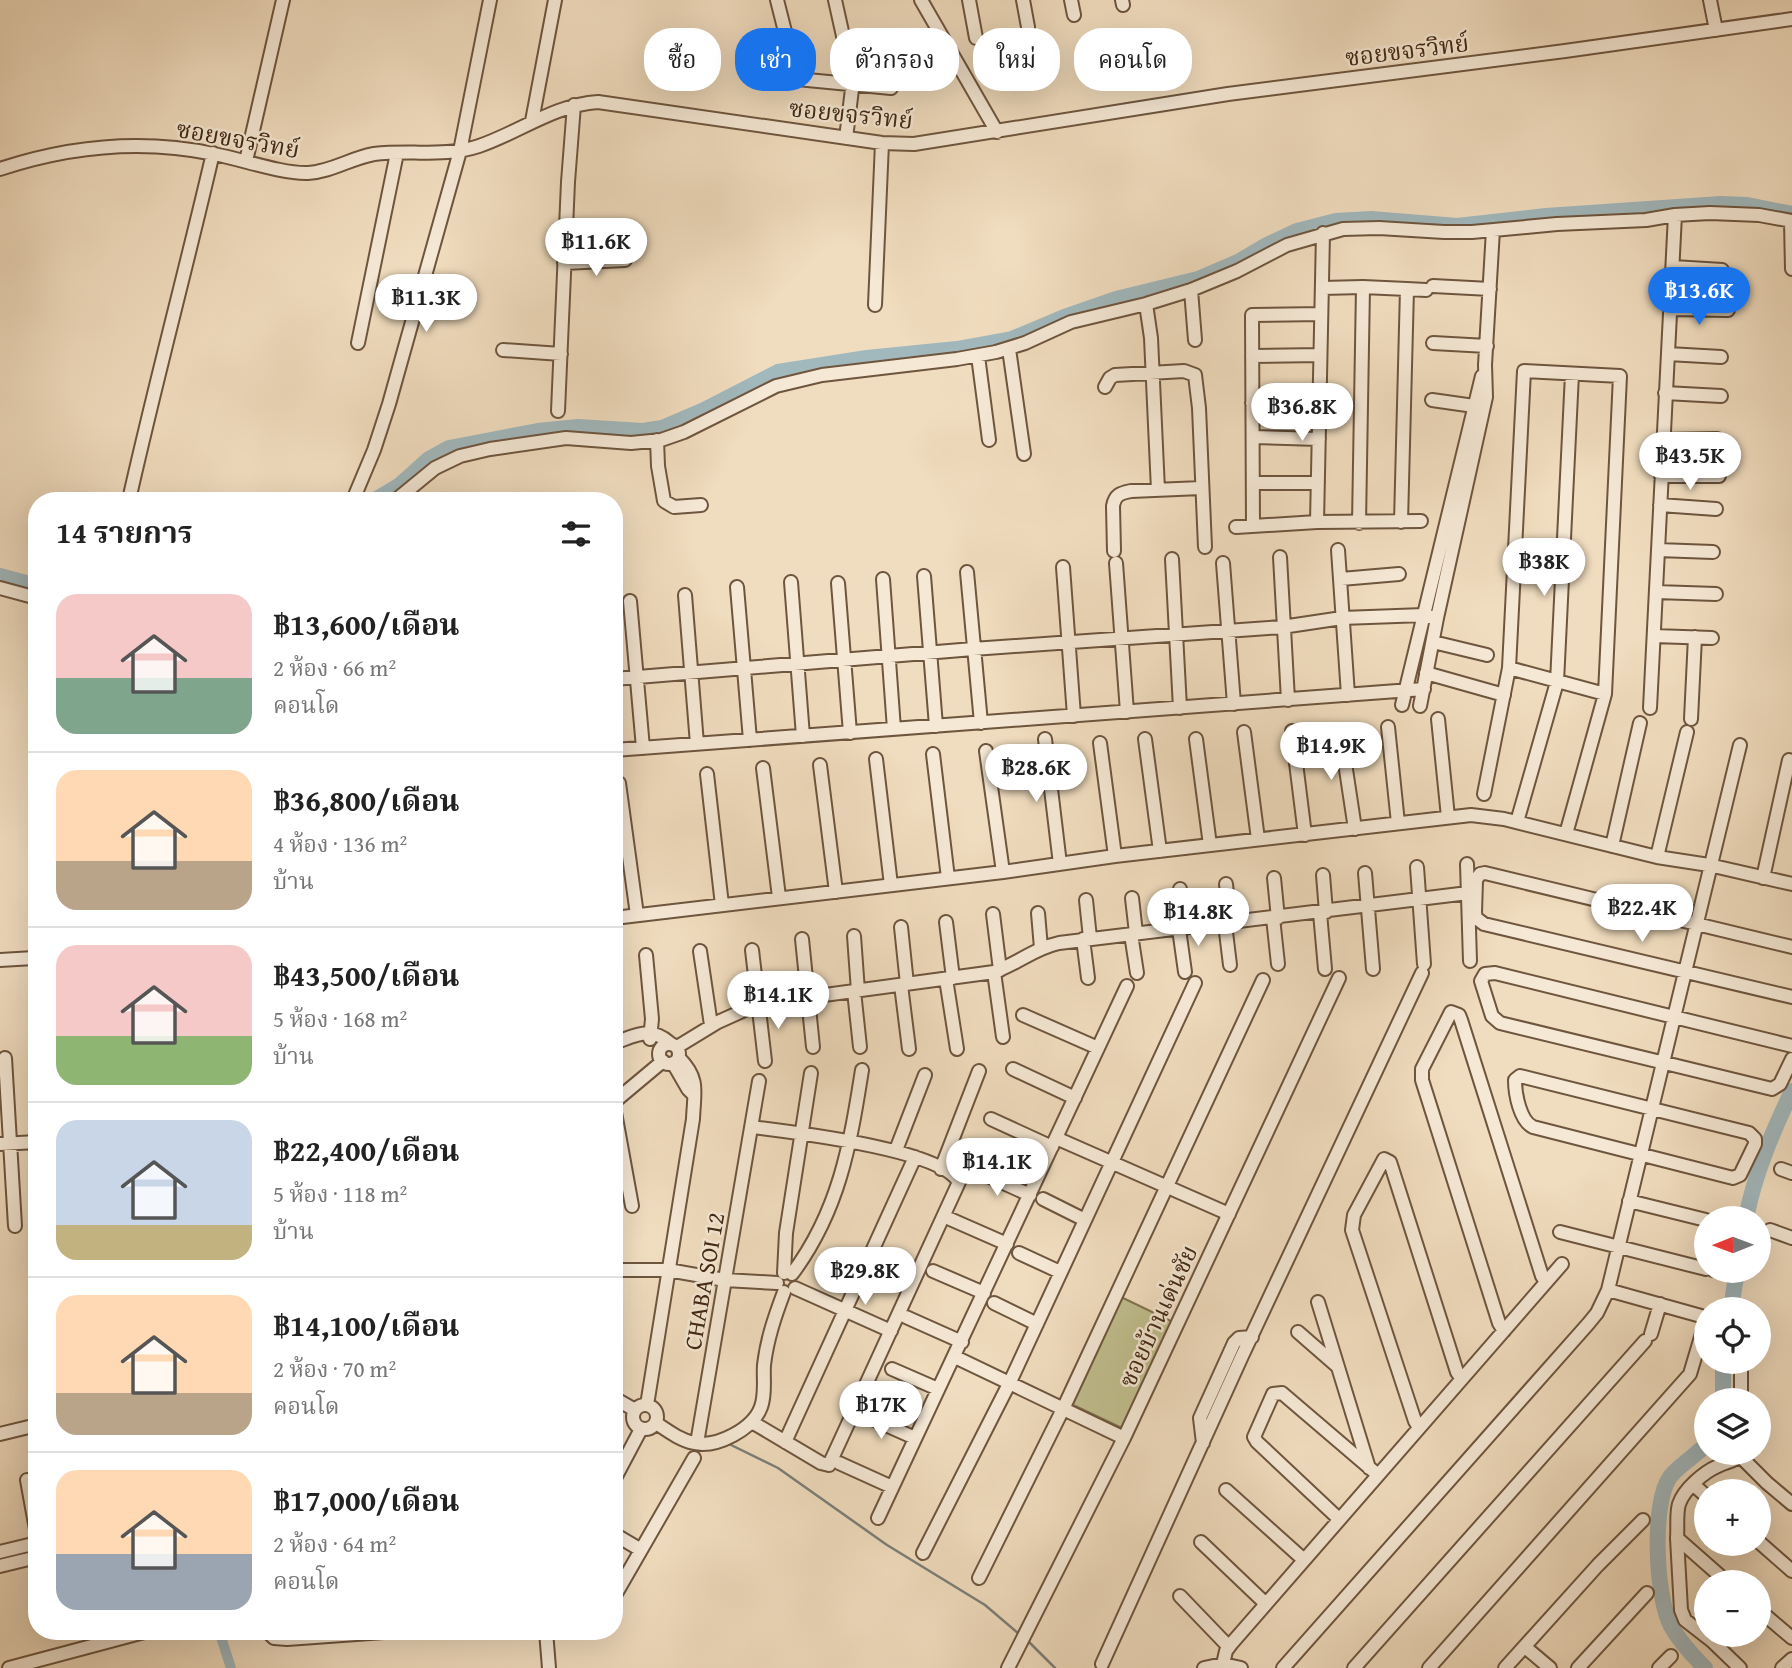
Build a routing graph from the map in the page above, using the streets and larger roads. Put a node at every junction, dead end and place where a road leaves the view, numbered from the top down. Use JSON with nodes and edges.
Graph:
{"nodes":[{"id":1,"x":283,"y":0,"type":"edge"},
{"id":2,"x":490,"y":0,"type":"edge"},
{"id":3,"x":555,"y":0,"type":"edge"},
{"id":4,"x":777,"y":0,"type":"edge"},
{"id":5,"x":835,"y":0,"type":"edge"},
{"id":6,"x":921,"y":0,"type":"edge"},
{"id":7,"x":970,"y":0,"type":"edge"},
{"id":8,"x":1023,"y":0,"type":"edge"},
{"id":9,"x":1071,"y":0,"type":"edge"},
{"id":10,"x":1710,"y":0,"type":"edge"},
{"id":11,"x":1074,"y":15,"type":"dead end"},
{"id":12,"x":1792,"y":19,"type":"edge"},
{"id":13,"x":1028,"y":27,"type":"dead end"},
{"id":14,"x":842,"y":28,"type":"edge"},
{"id":15,"x":974,"y":28,"type":"edge"},
{"id":16,"x":1716,"y":30,"type":"junction"},
{"id":17,"x":830,"y":83,"type":"edge"},
{"id":18,"x":852,"y":91,"type":"edge"},
{"id":19,"x":574,"y":105,"type":"junction"},
{"id":20,"x":532,"y":121,"type":"junction"},
{"id":21,"x":997,"y":132,"type":"junction"},
{"id":22,"x":846,"y":138,"type":"junction"},
{"id":23,"x":882,"y":143,"type":"junction"},
{"id":24,"x":460,"y":151,"type":"junction"},
{"id":25,"x":213,"y":153,"type":"junction"},
{"id":26,"x":397,"y":153,"type":"junction"},
{"id":27,"x":246,"y":161,"type":"junction"},
{"id":28,"x":0,"y":169,"type":"edge"},
{"id":29,"x":1675,"y":215,"type":"junction"},
{"id":30,"x":1791,"y":221,"type":"edge"},
{"id":31,"x":1493,"y":230,"type":"junction"},
{"id":32,"x":1323,"y":233,"type":"junction"},
{"id":33,"x":625,"y":260,"type":"dead end"},
{"id":34,"x":564,"y":263,"type":"junction"},
{"id":35,"x":1673,"y":267,"type":"junction"},
{"id":36,"x":1792,"y":269,"type":"edge"},
{"id":37,"x":1722,"y":270,"type":"dead end"},
{"id":38,"x":1363,"y":286,"type":"junction"},
{"id":39,"x":1322,"y":288,"type":"junction"},
{"id":40,"x":1407,"y":289,"type":"junction"},
{"id":41,"x":1490,"y":289,"type":"junction"},
{"id":42,"x":1191,"y":290,"type":"junction"},
{"id":43,"x":1146,"y":304,"type":"junction"},
{"id":44,"x":875,"y":305,"type":"dead end"},
{"id":45,"x":1670,"y":309,"type":"junction"},
{"id":46,"x":1728,"y":310,"type":"dead end"},
{"id":47,"x":1321,"y":314,"type":"junction"},
{"id":48,"x":1195,"y":340,"type":"dead end"},
{"id":49,"x":1433,"y":343,"type":"dead end"},
{"id":50,"x":358,"y":344,"type":"dead end"},
{"id":51,"x":1487,"y":346,"type":"junction"},
{"id":52,"x":1009,"y":349,"type":"junction"},
{"id":53,"x":503,"y":350,"type":"dead end"},
{"id":54,"x":561,"y":354,"type":"junction"},
{"id":55,"x":1668,"y":354,"type":"junction"},
{"id":56,"x":1320,"y":355,"type":"junction"},
{"id":57,"x":978,"y":356,"type":"junction"},
{"id":58,"x":1252,"y":356,"type":"junction"},
{"id":59,"x":1721,"y":356,"type":"dead end"},
{"id":60,"x":1485,"y":365,"type":"junction"},
{"id":61,"x":1153,"y":373,"type":"junction"},
{"id":62,"x":1572,"y":374,"type":"junction"},
{"id":63,"x":1105,"y":387,"type":"dead end"},
{"id":64,"x":1665,"y":393,"type":"junction"},
{"id":65,"x":1721,"y":396,"type":"dead end"},
{"id":66,"x":1432,"y":400,"type":"dead end"},
{"id":67,"x":1252,"y":403,"type":"junction"},
{"id":68,"x":1320,"y":404,"type":"junction"},
{"id":69,"x":1474,"y":406,"type":"junction"},
{"id":70,"x":558,"y":411,"type":"dead end"},
{"id":71,"x":1253,"y":438,"type":"junction"},
{"id":72,"x":1319,"y":439,"type":"junction"},
{"id":73,"x":1717,"y":439,"type":"dead end"},
{"id":74,"x":657,"y":440,"type":"junction"},
{"id":75,"x":989,"y":440,"type":"dead end"},
{"id":76,"x":1663,"y":440,"type":"junction"},
{"id":77,"x":1024,"y":454,"type":"dead end"},
{"id":78,"x":1661,"y":475,"type":"junction"},
{"id":79,"x":1719,"y":476,"type":"dead end"},
{"id":80,"x":1318,"y":482,"type":"junction"},
{"id":81,"x":1253,"y":483,"type":"junction"},
{"id":82,"x":1201,"y":488,"type":"junction"},
{"id":83,"x":1158,"y":490,"type":"junction"},
{"id":84,"x":131,"y":492,"type":"edge"},
{"id":85,"x":356,"y":492,"type":"edge"},
{"id":86,"x":406,"y":492,"type":"edge"},
{"id":87,"x":701,"y":505,"type":"dead end"},
{"id":88,"x":1660,"y":505,"type":"junction"},
{"id":89,"x":1716,"y":509,"type":"dead end"},
{"id":90,"x":1421,"y":521,"type":"dead end"},
{"id":91,"x":1317,"y":522,"type":"junction"},
{"id":92,"x":1401,"y":522,"type":"junction"},
{"id":93,"x":1359,"y":523,"type":"junction"},
{"id":94,"x":1253,"y":526,"type":"junction"},
{"id":95,"x":1236,"y":527,"type":"dead end"},
{"id":96,"x":1205,"y":547,"type":"dead end"},
{"id":97,"x":1338,"y":550,"type":"dead end"},
{"id":98,"x":1658,"y":550,"type":"junction"},
{"id":99,"x":1713,"y":552,"type":"dead end"},
{"id":100,"x":1280,"y":556,"type":"dead end"},
{"id":101,"x":1172,"y":559,"type":"dead end"},
{"id":102,"x":1223,"y":563,"type":"dead end"},
{"id":103,"x":1063,"y":567,"type":"dead end"},
{"id":104,"x":967,"y":572,"type":"dead end"},
{"id":105,"x":1399,"y":574,"type":"dead end"},
{"id":106,"x":924,"y":576,"type":"dead end"},
{"id":107,"x":883,"y":579,"type":"dead end"},
{"id":108,"x":1341,"y":579,"type":"junction"},
{"id":109,"x":791,"y":582,"type":"dead end"},
{"id":110,"x":838,"y":583,"type":"dead end"},
{"id":111,"x":737,"y":587,"type":"dead end"},
{"id":112,"x":0,"y":588,"type":"edge"},
{"id":113,"x":1656,"y":592,"type":"junction"},
{"id":114,"x":1716,"y":594,"type":"dead end"},
{"id":115,"x":685,"y":595,"type":"dead end"},
{"id":116,"x":28,"y":596,"type":"edge"},
{"id":117,"x":631,"y":601,"type":"dead end"},
{"id":118,"x":1430,"y":616,"type":"junction"},
{"id":119,"x":1342,"y":618,"type":"junction"},
{"id":120,"x":1282,"y":627,"type":"junction"},
{"id":121,"x":1228,"y":631,"type":"junction"},
{"id":122,"x":1175,"y":634,"type":"junction"},
{"id":123,"x":1654,"y":636,"type":"junction"},
{"id":124,"x":1695,"y":637,"type":"junction"},
{"id":125,"x":1122,"y":638,"type":"junction"},
{"id":126,"x":1712,"y":638,"type":"dead end"},
{"id":127,"x":1068,"y":642,"type":"junction"},
{"id":128,"x":1433,"y":642,"type":"junction"},
{"id":129,"x":973,"y":649,"type":"junction"},
{"id":130,"x":930,"y":653,"type":"junction"},
{"id":131,"x":1487,"y":655,"type":"dead end"},
{"id":132,"x":888,"y":657,"type":"junction"},
{"id":133,"x":845,"y":660,"type":"junction"},
{"id":134,"x":797,"y":664,"type":"junction"},
{"id":135,"x":1509,"y":668,"type":"junction"},
{"id":136,"x":744,"y":669,"type":"junction"},
{"id":137,"x":691,"y":673,"type":"junction"},
{"id":138,"x":1426,"y":673,"type":"junction"},
{"id":139,"x":638,"y":677,"type":"junction"},
{"id":140,"x":623,"y":678,"type":"edge"},
{"id":141,"x":1557,"y":682,"type":"junction"},
{"id":142,"x":1424,"y":689,"type":"junction"},
{"id":143,"x":1406,"y":691,"type":"junction"},
{"id":144,"x":1605,"y":694,"type":"junction"},
{"id":145,"x":1348,"y":695,"type":"junction"},
{"id":146,"x":1504,"y":695,"type":"junction"},
{"id":147,"x":1288,"y":700,"type":"junction"},
{"id":148,"x":1234,"y":704,"type":"junction"},
{"id":149,"x":1402,"y":705,"type":"dead end"},
{"id":150,"x":1420,"y":706,"type":"dead end"},
{"id":151,"x":1180,"y":708,"type":"junction"},
{"id":152,"x":1650,"y":708,"type":"dead end"},
{"id":153,"x":1127,"y":712,"type":"junction"},
{"id":154,"x":1074,"y":716,"type":"junction"},
{"id":155,"x":1438,"y":719,"type":"dead end"},
{"id":156,"x":981,"y":723,"type":"junction"},
{"id":157,"x":1640,"y":723,"type":"dead end"},
{"id":158,"x":936,"y":726,"type":"junction"},
{"id":159,"x":1388,"y":727,"type":"dead end"},
{"id":160,"x":894,"y":729,"type":"junction"},
{"id":161,"x":1340,"y":730,"type":"dead end"},
{"id":162,"x":1292,"y":731,"type":"dead end"},
{"id":163,"x":1244,"y":732,"type":"dead end"},
{"id":164,"x":850,"y":733,"type":"junction"},
{"id":165,"x":803,"y":736,"type":"junction"},
{"id":166,"x":1145,"y":738,"type":"dead end"},
{"id":167,"x":1045,"y":739,"type":"dead end"},
{"id":168,"x":1196,"y":739,"type":"dead end"},
{"id":169,"x":750,"y":740,"type":"junction"},
{"id":170,"x":1100,"y":743,"type":"dead end"},
{"id":171,"x":697,"y":744,"type":"junction"},
{"id":172,"x":1740,"y":746,"type":"dead end"},
{"id":173,"x":643,"y":748,"type":"junction"},
{"id":174,"x":623,"y":749,"type":"edge"},
{"id":175,"x":986,"y":751,"type":"dead end"},
{"id":176,"x":933,"y":754,"type":"dead end"},
{"id":177,"x":876,"y":759,"type":"dead end"},
{"id":178,"x":1789,"y":760,"type":"dead end"},
{"id":179,"x":820,"y":765,"type":"dead end"},
{"id":180,"x":763,"y":768,"type":"dead end"},
{"id":181,"x":706,"y":774,"type":"dead end"},
{"id":182,"x":1484,"y":794,"type":"dead end"},
{"id":183,"x":623,"y":812,"type":"edge"},
{"id":184,"x":1448,"y":817,"type":"junction"},
{"id":185,"x":1517,"y":822,"type":"junction"},
{"id":186,"x":1398,"y":823,"type":"junction"},
{"id":187,"x":1355,"y":829,"type":"junction"},
{"id":188,"x":1566,"y":834,"type":"junction"},
{"id":189,"x":1304,"y":835,"type":"junction"},
{"id":190,"x":1258,"y":839,"type":"junction"},
{"id":191,"x":1210,"y":845,"type":"junction"},
{"id":192,"x":1612,"y":846,"type":"junction"},
{"id":193,"x":1160,"y":851,"type":"junction"},
{"id":194,"x":1115,"y":856,"type":"junction"},
{"id":195,"x":1657,"y":857,"type":"junction"},
{"id":196,"x":1060,"y":864,"type":"junction"},
{"id":197,"x":1467,"y":864,"type":"dead end"},
{"id":198,"x":1709,"y":865,"type":"junction"},
{"id":199,"x":1417,"y":867,"type":"dead end"},
{"id":200,"x":1003,"y":872,"type":"junction"},
{"id":201,"x":1365,"y":873,"type":"dead end"},
{"id":202,"x":1323,"y":875,"type":"dead end"},
{"id":203,"x":948,"y":878,"type":"junction"},
{"id":204,"x":1274,"y":878,"type":"dead end"},
{"id":205,"x":1763,"y":878,"type":"junction"},
{"id":206,"x":1226,"y":884,"type":"dead end"},
{"id":207,"x":1792,"y":884,"type":"edge"},
{"id":208,"x":891,"y":885,"type":"junction"},
{"id":209,"x":1180,"y":889,"type":"dead end"},
{"id":210,"x":836,"y":892,"type":"junction"},
{"id":211,"x":1468,"y":893,"type":"junction"},
{"id":212,"x":779,"y":897,"type":"junction"},
{"id":213,"x":1132,"y":898,"type":"dead end"},
{"id":214,"x":1419,"y":899,"type":"junction"},
{"id":215,"x":1086,"y":901,"type":"dead end"},
{"id":216,"x":722,"y":905,"type":"junction"},
{"id":217,"x":1368,"y":906,"type":"junction"},
{"id":218,"x":1323,"y":912,"type":"junction"},
{"id":219,"x":1038,"y":913,"type":"dead end"},
{"id":220,"x":993,"y":914,"type":"dead end"},
{"id":221,"x":637,"y":915,"type":"junction"},
{"id":222,"x":623,"y":917,"type":"edge"},
{"id":223,"x":1275,"y":918,"type":"junction"},
{"id":224,"x":946,"y":922,"type":"dead end"},
{"id":225,"x":1227,"y":923,"type":"junction"},
{"id":226,"x":1696,"y":923,"type":"junction"},
{"id":227,"x":901,"y":927,"type":"dead end"},
{"id":228,"x":1181,"y":928,"type":"junction"},
{"id":229,"x":1133,"y":934,"type":"junction"},
{"id":230,"x":854,"y":936,"type":"dead end"},
{"id":231,"x":802,"y":939,"type":"dead end"},
{"id":232,"x":1087,"y":939,"type":"junction"},
{"id":233,"x":1792,"y":947,"type":"edge"},
{"id":234,"x":1041,"y":948,"type":"junction"},
{"id":235,"x":752,"y":950,"type":"dead end"},
{"id":236,"x":700,"y":951,"type":"dead end"},
{"id":237,"x":646,"y":955,"type":"dead end"},
{"id":238,"x":28,"y":958,"type":"edge"},
{"id":239,"x":0,"y":960,"type":"edge"},
{"id":240,"x":1470,"y":961,"type":"dead end"},
{"id":241,"x":1278,"y":964,"type":"dead end"},
{"id":242,"x":1230,"y":965,"type":"dead end"},
{"id":243,"x":1325,"y":969,"type":"dead end"},
{"id":244,"x":1373,"y":970,"type":"dead end"},
{"id":245,"x":997,"y":971,"type":"junction"},
{"id":246,"x":1684,"y":971,"type":"junction"},
{"id":247,"x":1137,"y":972,"type":"dead end"},
{"id":248,"x":1185,"y":972,"type":"dead end"},
{"id":249,"x":950,"y":978,"type":"junction"},
{"id":250,"x":1088,"y":978,"type":"dead end"},
{"id":251,"x":1339,"y":978,"type":"dead end"},
{"id":252,"x":1263,"y":980,"type":"dead end"},
{"id":253,"x":1195,"y":983,"type":"dead end"},
{"id":254,"x":904,"y":984,"type":"junction"},
{"id":255,"x":1127,"y":986,"type":"dead end"},
{"id":256,"x":856,"y":991,"type":"junction"},
{"id":257,"x":808,"y":996,"type":"junction"},
{"id":258,"x":1792,"y":997,"type":"edge"},
{"id":259,"x":758,"y":1004,"type":"junction"},
{"id":260,"x":1023,"y":1015,"type":"dead end"},
{"id":261,"x":1674,"y":1017,"type":"junction"},
{"id":262,"x":711,"y":1025,"type":"junction"},
{"id":263,"x":648,"y":1035,"type":"junction"},
{"id":264,"x":1003,"y":1037,"type":"dead end"},
{"id":265,"x":623,"y":1041,"type":"edge"},
{"id":266,"x":1792,"y":1046,"type":"edge"},
{"id":267,"x":813,"y":1047,"type":"dead end"},
{"id":268,"x":860,"y":1047,"type":"dead end"},
{"id":269,"x":1098,"y":1048,"type":"junction"},
{"id":270,"x":909,"y":1049,"type":"dead end"},
{"id":271,"x":957,"y":1049,"type":"dead end"},
{"id":272,"x":670,"y":1053,"type":"junction"},
{"id":273,"x":5,"y":1058,"type":"dead end"},
{"id":274,"x":1792,"y":1059,"type":"edge"},
{"id":275,"x":765,"y":1061,"type":"dead end"},
{"id":276,"x":1662,"y":1063,"type":"junction"},
{"id":277,"x":1013,"y":1069,"type":"dead end"},
{"id":278,"x":862,"y":1070,"type":"dead end"},
{"id":279,"x":979,"y":1071,"type":"dead end"},
{"id":280,"x":811,"y":1073,"type":"dead end"},
{"id":281,"x":925,"y":1076,"type":"dead end"},
{"id":282,"x":759,"y":1082,"type":"dead end"},
{"id":283,"x":623,"y":1097,"type":"edge"},
{"id":284,"x":1074,"y":1098,"type":"junction"},
{"id":285,"x":1651,"y":1108,"type":"junction"},
{"id":286,"x":991,"y":1119,"type":"dead end"},
{"id":287,"x":752,"y":1127,"type":"junction"},
{"id":288,"x":802,"y":1134,"type":"junction"},
{"id":289,"x":1054,"y":1142,"type":"junction"},
{"id":290,"x":28,"y":1143,"type":"edge"},
{"id":291,"x":850,"y":1143,"type":"junction"},
{"id":292,"x":5,"y":1144,"type":"edge"},
{"id":293,"x":896,"y":1150,"type":"junction"},
{"id":294,"x":1640,"y":1155,"type":"junction"},
{"id":295,"x":623,"y":1156,"type":"edge"},
{"id":296,"x":915,"y":1157,"type":"junction"},
{"id":297,"x":1111,"y":1162,"type":"junction"},
{"id":298,"x":941,"y":1169,"type":"junction"},
{"id":299,"x":977,"y":1171,"type":"dead end"},
{"id":300,"x":1167,"y":1187,"type":"junction"},
{"id":301,"x":1030,"y":1195,"type":"junction"},
{"id":302,"x":1043,"y":1199,"type":"dead end"},
{"id":303,"x":1629,"y":1201,"type":"junction"},
{"id":304,"x":632,"y":1206,"type":"dead end"},
{"id":305,"x":1229,"y":1214,"type":"junction"},
{"id":306,"x":1694,"y":1217,"type":"edge"},
{"id":307,"x":950,"y":1219,"type":"dead end"},
{"id":308,"x":1084,"y":1220,"type":"junction"},
{"id":309,"x":15,"y":1226,"type":"dead end"},
{"id":310,"x":1771,"y":1230,"type":"edge"},
{"id":311,"x":1560,"y":1232,"type":"dead end"},
{"id":312,"x":1792,"y":1238,"type":"edge"},
{"id":313,"x":1007,"y":1244,"type":"junction"},
{"id":314,"x":1619,"y":1245,"type":"junction"},
{"id":315,"x":1019,"y":1253,"type":"dead end"},
{"id":316,"x":1562,"y":1264,"type":"dead end"},
{"id":317,"x":1694,"y":1266,"type":"edge"},
{"id":318,"x":623,"y":1270,"type":"edge"},
{"id":319,"x":668,"y":1270,"type":"junction"},
{"id":320,"x":933,"y":1270,"type":"dead end"},
{"id":321,"x":1060,"y":1272,"type":"junction"},
{"id":322,"x":725,"y":1280,"type":"junction"},
{"id":323,"x":787,"y":1282,"type":"junction"},
{"id":324,"x":1546,"y":1282,"type":"junction"},
{"id":325,"x":1608,"y":1290,"type":"junction"},
{"id":326,"x":984,"y":1293,"type":"junction"},
{"id":327,"x":1318,"y":1302,"type":"dead end"},
{"id":328,"x":994,"y":1303,"type":"dead end"},
{"id":329,"x":1660,"y":1304,"type":"junction"},
{"id":330,"x":845,"y":1310,"type":"junction"},
{"id":331,"x":906,"y":1317,"type":"dead end"},
{"id":332,"x":1037,"y":1324,"type":"junction"},
{"id":333,"x":891,"y":1331,"type":"junction"},
{"id":334,"x":1504,"y":1331,"type":"junction"},
{"id":335,"x":1298,"y":1332,"type":"dead end"},
{"id":336,"x":962,"y":1342,"type":"junction"},
{"id":337,"x":955,"y":1357,"type":"junction"},
{"id":338,"x":1338,"y":1366,"type":"junction"},
{"id":339,"x":892,"y":1369,"type":"dead end"},
{"id":340,"x":1462,"y":1379,"type":"junction"},
{"id":341,"x":1010,"y":1382,"type":"junction"},
{"id":342,"x":937,"y":1389,"type":"junction"},
{"id":343,"x":623,"y":1401,"type":"edge"},
{"id":344,"x":641,"y":1407,"type":"junction"},
{"id":345,"x":1064,"y":1407,"type":"junction"},
{"id":346,"x":861,"y":1413,"type":"dead end"},
{"id":347,"x":751,"y":1422,"type":"junction"},
{"id":348,"x":656,"y":1423,"type":"junction"},
{"id":349,"x":28,"y":1426,"type":"edge"},
{"id":350,"x":1419,"y":1428,"type":"junction"},
{"id":351,"x":641,"y":1429,"type":"junction"},
{"id":352,"x":0,"y":1434,"type":"edge"},
{"id":353,"x":915,"y":1438,"type":"junction"},
{"id":354,"x":1124,"y":1438,"type":"junction"},
{"id":355,"x":785,"y":1442,"type":"junction"},
{"id":356,"x":697,"y":1443,"type":"junction"},
{"id":357,"x":694,"y":1458,"type":"dead end"},
{"id":358,"x":623,"y":1463,"type":"edge"},
{"id":359,"x":839,"y":1463,"type":"dead end"},
{"id":360,"x":1720,"y":1465,"type":"edge"},
{"id":361,"x":1751,"y":1465,"type":"edge"},
{"id":362,"x":1374,"y":1472,"type":"junction"},
{"id":363,"x":1701,"y":1479,"type":"edge"},
{"id":364,"x":27,"y":1480,"type":"dead end"},
{"id":365,"x":1694,"y":1485,"type":"edge"},
{"id":366,"x":28,"y":1486,"type":"edge"},
{"id":367,"x":892,"y":1487,"type":"junction"},
{"id":368,"x":1226,"y":1490,"type":"dead end"},
{"id":369,"x":1792,"y":1504,"type":"edge"},
{"id":370,"x":878,"y":1518,"type":"dead end"},
{"id":371,"x":1339,"y":1519,"type":"junction"},
{"id":372,"x":1643,"y":1520,"type":"dead end"},
{"id":373,"x":1678,"y":1538,"type":"junction"},
{"id":374,"x":623,"y":1539,"type":"edge"},
{"id":375,"x":1201,"y":1542,"type":"dead end"},
{"id":376,"x":28,"y":1545,"type":"edge"},
{"id":377,"x":641,"y":1550,"type":"junction"},
{"id":378,"x":0,"y":1552,"type":"edge"},
{"id":379,"x":923,"y":1553,"type":"dead end"},
{"id":380,"x":1771,"y":1553,"type":"edge"},
{"id":381,"x":28,"y":1559,"type":"edge"},
{"id":382,"x":1304,"y":1560,"type":"junction"},
{"id":383,"x":0,"y":1566,"type":"edge"},
{"id":384,"x":1714,"y":1570,"type":"edge"},
{"id":385,"x":1792,"y":1571,"type":"edge"},
{"id":386,"x":979,"y":1578,"type":"dead end"},
{"id":387,"x":623,"y":1581,"type":"edge"},
{"id":388,"x":1647,"y":1593,"type":"dead end"},
{"id":389,"x":1180,"y":1596,"type":"dead end"},
{"id":390,"x":1266,"y":1604,"type":"junction"},
{"id":391,"x":1771,"y":1620,"type":"edge"},
{"id":392,"x":1792,"y":1638,"type":"edge"},
{"id":393,"x":114,"y":1640,"type":"edge"},
{"id":394,"x":547,"y":1640,"type":"edge"},
{"id":395,"x":1229,"y":1647,"type":"junction"},
{"id":396,"x":1525,"y":1647,"type":"junction"},
{"id":397,"x":1671,"y":1656,"type":"dead end"},
{"id":398,"x":1792,"y":1658,"type":"edge"},
{"id":399,"x":1223,"y":1664,"type":"junction"},
{"id":400,"x":1100,"y":1666,"type":"edge"},
{"id":401,"x":1116,"y":1666,"type":"edge"},
{"id":402,"x":9,"y":1668,"type":"edge"},
{"id":403,"x":549,"y":1668,"type":"edge"},
{"id":404,"x":1008,"y":1668,"type":"edge"},
{"id":405,"x":1205,"y":1668,"type":"edge"},
{"id":406,"x":1241,"y":1668,"type":"edge"},
{"id":407,"x":1283,"y":1668,"type":"edge"},
{"id":408,"x":1354,"y":1668,"type":"edge"},
{"id":409,"x":1429,"y":1668,"type":"edge"},
{"id":410,"x":1505,"y":1668,"type":"edge"},
{"id":411,"x":1550,"y":1668,"type":"edge"},
{"id":412,"x":1578,"y":1668,"type":"edge"},
{"id":413,"x":1659,"y":1668,"type":"edge"},
{"id":414,"x":1740,"y":1668,"type":"edge"},
{"id":415,"x":1782,"y":1668,"type":"edge"}],
"edges":[{"from":1,"to":27,"type":"street"},
{"from":2,"to":24,"type":"street"},
{"from":3,"to":20,"type":"street"},
{"from":4,"to":17,"type":"street"},
{"from":5,"to":14,"type":"street"},
{"from":6,"to":21,"type":"street"},
{"from":7,"to":15,"type":"street"},
{"from":8,"to":13,"type":"street"},
{"from":9,"to":11,"type":"street"},
{"from":10,"to":16,"type":"street"},
{"from":12,"to":16,"type":"street","name":"ซอยขจรวิทย์"},
{"from":16,"to":21,"type":"street","name":"ซอยขจรวิทย์"},
{"from":18,"to":22,"type":"street"},
{"from":19,"to":20,"type":"street","name":"ซอยขจรวิทย์"},
{"from":19,"to":22,"type":"street","name":"ซอยขจรวิทย์"},
{"from":19,"to":34,"type":"street"},
{"from":20,"to":24,"type":"street","name":"ซอยขจรวิทย์"},
{"from":21,"to":23,"type":"street","name":"ซอยขจรวิทย์"},
{"from":22,"to":23,"type":"street","name":"ซอยขจรวิทย์"},
{"from":23,"to":44,"type":"street"},
{"from":24,"to":26,"type":"street","name":"ซอยขจรวิทย์"},
{"from":24,"to":85,"type":"street"},
{"from":25,"to":27,"type":"street","name":"ซอยขจรวิทย์"},
{"from":25,"to":28,"type":"street","name":"ซอยขจรวิทย์"},
{"from":25,"to":84,"type":"street"},
{"from":26,"to":27,"type":"street","name":"ซอยขจรวิทย์"},
{"from":26,"to":50,"type":"street"},
{"from":29,"to":30,"type":"street"},
{"from":29,"to":31,"type":"street"},
{"from":29,"to":35,"type":"street"},
{"from":30,"to":36,"type":"street"},
{"from":31,"to":32,"type":"street"},
{"from":31,"to":41,"type":"street"},
{"from":32,"to":39,"type":"street"},
{"from":32,"to":42,"type":"street"},
{"from":33,"to":34,"type":"street"},
{"from":34,"to":54,"type":"street"},
{"from":35,"to":37,"type":"street"},
{"from":35,"to":45,"type":"street"},
{"from":38,"to":39,"type":"street"},
{"from":38,"to":40,"type":"street"},
{"from":38,"to":93,"type":"street"},
{"from":39,"to":47,"type":"street"},
{"from":40,"to":41,"type":"street"},
{"from":40,"to":92,"type":"street"},
{"from":41,"to":51,"type":"street"},
{"from":42,"to":43,"type":"street"},
{"from":42,"to":48,"type":"street"},
{"from":43,"to":52,"type":"street"},
{"from":43,"to":61,"type":"street"},
{"from":45,"to":46,"type":"street"},
{"from":45,"to":55,"type":"street"},
{"from":47,"to":56,"type":"street"},
{"from":47,"to":58,"type":"street"},
{"from":49,"to":51,"type":"street"},
{"from":51,"to":60,"type":"street"},
{"from":52,"to":57,"type":"street"},
{"from":52,"to":77,"type":"street"},
{"from":53,"to":54,"type":"street"},
{"from":54,"to":70,"type":"street"},
{"from":55,"to":59,"type":"street"},
{"from":55,"to":64,"type":"street"},
{"from":56,"to":58,"type":"street"},
{"from":56,"to":68,"type":"street"},
{"from":57,"to":74,"type":"street"},
{"from":57,"to":75,"type":"street"},
{"from":58,"to":67,"type":"street"},
{"from":60,"to":69,"type":"street"},
{"from":60,"to":118,"type":"street"},
{"from":61,"to":63,"type":"street"},
{"from":61,"to":82,"type":"street"},
{"from":61,"to":83,"type":"street"},
{"from":62,"to":135,"type":"street"},
{"from":62,"to":141,"type":"street"},
{"from":62,"to":144,"type":"street"},
{"from":64,"to":65,"type":"street"},
{"from":64,"to":76,"type":"street"},
{"from":66,"to":69,"type":"street"},
{"from":67,"to":68,"type":"street"},
{"from":67,"to":71,"type":"street"},
{"from":68,"to":72,"type":"street"},
{"from":69,"to":118,"type":"street"},
{"from":71,"to":72,"type":"street"},
{"from":71,"to":81,"type":"street"},
{"from":72,"to":80,"type":"street"},
{"from":73,"to":76,"type":"street"},
{"from":74,"to":86,"type":"street"},
{"from":74,"to":87,"type":"street"},
{"from":76,"to":78,"type":"street"},
{"from":78,"to":79,"type":"street"},
{"from":78,"to":88,"type":"street"},
{"from":80,"to":81,"type":"street"},
{"from":80,"to":91,"type":"street"},
{"from":81,"to":94,"type":"street"},
{"from":82,"to":83,"type":"street"},
{"from":82,"to":96,"type":"street"},
{"from":83,"to":125,"type":"street"},
{"from":88,"to":89,"type":"street"},
{"from":88,"to":98,"type":"street"},
{"from":90,"to":92,"type":"street"},
{"from":91,"to":93,"type":"street"},
{"from":91,"to":94,"type":"street"},
{"from":92,"to":93,"type":"street"},
{"from":94,"to":95,"type":"street"},
{"from":97,"to":108,"type":"street"},
{"from":98,"to":99,"type":"street"},
{"from":98,"to":113,"type":"street"},
{"from":100,"to":120,"type":"street"},
{"from":101,"to":122,"type":"street"},
{"from":102,"to":121,"type":"street"},
{"from":103,"to":127,"type":"street"},
{"from":104,"to":129,"type":"street"},
{"from":105,"to":108,"type":"street"},
{"from":106,"to":130,"type":"street"},
{"from":107,"to":132,"type":"street"},
{"from":108,"to":119,"type":"street"},
{"from":109,"to":134,"type":"street"},
{"from":110,"to":133,"type":"street"},
{"from":111,"to":136,"type":"street"},
{"from":112,"to":116,"type":"street"},
{"from":113,"to":114,"type":"street"},
{"from":113,"to":123,"type":"street"},
{"from":115,"to":137,"type":"street"},
{"from":117,"to":139,"type":"street"},
{"from":118,"to":119,"type":"street"},
{"from":118,"to":128,"type":"street"},
{"from":118,"to":143,"type":"street"},
{"from":119,"to":120,"type":"street"},
{"from":119,"to":145,"type":"street"},
{"from":120,"to":121,"type":"street"},
{"from":120,"to":147,"type":"street"},
{"from":121,"to":122,"type":"street"},
{"from":121,"to":148,"type":"street"},
{"from":122,"to":125,"type":"street"},
{"from":122,"to":151,"type":"street"},
{"from":123,"to":124,"type":"street"},
{"from":123,"to":152,"type":"street"},
{"from":124,"to":126,"type":"street"},
{"from":124,"to":195,"type":"street"},
{"from":125,"to":127,"type":"street"},
{"from":125,"to":153,"type":"street"},
{"from":127,"to":129,"type":"street"},
{"from":127,"to":154,"type":"street"},
{"from":128,"to":131,"type":"street"},
{"from":128,"to":138,"type":"street"},
{"from":129,"to":130,"type":"street"},
{"from":129,"to":156,"type":"street"},
{"from":130,"to":132,"type":"street"},
{"from":130,"to":158,"type":"street"},
{"from":132,"to":133,"type":"street"},
{"from":132,"to":160,"type":"street"},
{"from":133,"to":134,"type":"street"},
{"from":133,"to":164,"type":"street"},
{"from":134,"to":136,"type":"street"},
{"from":134,"to":165,"type":"street"},
{"from":135,"to":141,"type":"street"},
{"from":135,"to":146,"type":"street"},
{"from":136,"to":137,"type":"street"},
{"from":136,"to":169,"type":"street"},
{"from":137,"to":139,"type":"street"},
{"from":137,"to":171,"type":"street"},
{"from":138,"to":142,"type":"street"},
{"from":138,"to":146,"type":"street"},
{"from":139,"to":140,"type":"street"},
{"from":139,"to":173,"type":"street"},
{"from":141,"to":144,"type":"street"},
{"from":141,"to":185,"type":"street"},
{"from":142,"to":143,"type":"street"},
{"from":142,"to":150,"type":"street"},
{"from":143,"to":145,"type":"street"},
{"from":143,"to":149,"type":"street"},
{"from":144,"to":188,"type":"street"},
{"from":145,"to":147,"type":"street"},
{"from":146,"to":182,"type":"street"},
{"from":147,"to":148,"type":"street"},
{"from":148,"to":151,"type":"street"},
{"from":151,"to":153,"type":"street"},
{"from":153,"to":154,"type":"street"},
{"from":154,"to":156,"type":"street"},
{"from":155,"to":184,"type":"street"},
{"from":156,"to":158,"type":"street"},
{"from":157,"to":192,"type":"street"},
{"from":158,"to":160,"type":"street"},
{"from":159,"to":186,"type":"street"},
{"from":160,"to":164,"type":"street"},
{"from":161,"to":187,"type":"street"},
{"from":162,"to":189,"type":"street"},
{"from":163,"to":190,"type":"street"},
{"from":164,"to":165,"type":"street"},
{"from":165,"to":169,"type":"street"},
{"from":166,"to":193,"type":"street"},
{"from":167,"to":196,"type":"street"},
{"from":168,"to":191,"type":"street"},
{"from":169,"to":171,"type":"street"},
{"from":170,"to":194,"type":"street"},
{"from":171,"to":173,"type":"street"},
{"from":172,"to":198,"type":"street"},
{"from":173,"to":174,"type":"street"},
{"from":175,"to":200,"type":"street"},
{"from":176,"to":203,"type":"street"},
{"from":177,"to":208,"type":"street"},
{"from":178,"to":205,"type":"street"},
{"from":179,"to":210,"type":"street"},
{"from":180,"to":212,"type":"street"},
{"from":181,"to":216,"type":"street"},
{"from":183,"to":221,"type":"street"},
{"from":184,"to":185,"type":"street"},
{"from":184,"to":186,"type":"street"},
{"from":185,"to":188,"type":"street"},
{"from":186,"to":187,"type":"street"},
{"from":187,"to":189,"type":"street"},
{"from":188,"to":192,"type":"street"},
{"from":189,"to":190,"type":"street"},
{"from":190,"to":191,"type":"street"},
{"from":191,"to":193,"type":"street"},
{"from":192,"to":195,"type":"street"},
{"from":193,"to":194,"type":"street"},
{"from":194,"to":196,"type":"street"},
{"from":195,"to":198,"type":"street"},
{"from":196,"to":200,"type":"street"},
{"from":197,"to":211,"type":"street"},
{"from":198,"to":205,"type":"street"},
{"from":198,"to":226,"type":"street"},
{"from":199,"to":214,"type":"street"},
{"from":200,"to":203,"type":"street"},
{"from":201,"to":217,"type":"street"},
{"from":202,"to":218,"type":"street"},
{"from":203,"to":208,"type":"street"},
{"from":204,"to":223,"type":"street"},
{"from":205,"to":207,"type":"street"},
{"from":206,"to":225,"type":"street"},
{"from":208,"to":210,"type":"street"},
{"from":209,"to":228,"type":"street"},
{"from":210,"to":212,"type":"street"},
{"from":211,"to":214,"type":"street"},
{"from":211,"to":240,"type":"street"},
{"from":212,"to":216,"type":"street"},
{"from":213,"to":229,"type":"street"},
{"from":214,"to":217,"type":"street"},
{"from":214,"to":400,"type":"street"},
{"from":215,"to":232,"type":"street"},
{"from":216,"to":221,"type":"street"},
{"from":217,"to":218,"type":"street"},
{"from":217,"to":244,"type":"street"},
{"from":218,"to":223,"type":"street"},
{"from":218,"to":243,"type":"street"},
{"from":219,"to":234,"type":"street"},
{"from":220,"to":245,"type":"street"},
{"from":221,"to":222,"type":"street"},
{"from":223,"to":225,"type":"street"},
{"from":223,"to":241,"type":"street"},
{"from":224,"to":249,"type":"street"},
{"from":225,"to":228,"type":"street"},
{"from":225,"to":242,"type":"street"},
{"from":226,"to":233,"type":"street"},
{"from":226,"to":246,"type":"street"},
{"from":226,"to":246,"type":"street"},
{"from":227,"to":254,"type":"street"},
{"from":228,"to":229,"type":"street"},
{"from":228,"to":248,"type":"street"},
{"from":229,"to":232,"type":"street"},
{"from":229,"to":247,"type":"street"},
{"from":230,"to":256,"type":"street"},
{"from":231,"to":257,"type":"street"},
{"from":232,"to":234,"type":"street"},
{"from":232,"to":250,"type":"street"},
{"from":234,"to":245,"type":"street"},
{"from":235,"to":259,"type":"street"},
{"from":236,"to":262,"type":"street"},
{"from":237,"to":263,"type":"street"},
{"from":238,"to":239,"type":"street"},
{"from":245,"to":249,"type":"street"},
{"from":245,"to":264,"type":"street"},
{"from":246,"to":258,"type":"street"},
{"from":246,"to":261,"type":"street"},
{"from":249,"to":254,"type":"street"},
{"from":249,"to":271,"type":"street"},
{"from":251,"to":305,"type":"street","name":"ซอยบ้านเด่นชัย"},
{"from":252,"to":300,"type":"street"},
{"from":253,"to":297,"type":"street"},
{"from":254,"to":256,"type":"street"},
{"from":254,"to":270,"type":"street"},
{"from":255,"to":269,"type":"street"},
{"from":256,"to":257,"type":"street"},
{"from":256,"to":268,"type":"street"},
{"from":257,"to":259,"type":"street"},
{"from":257,"to":267,"type":"street"},
{"from":259,"to":262,"type":"street"},
{"from":259,"to":275,"type":"street"},
{"from":260,"to":269,"type":"street"},
{"from":261,"to":266,"type":"street"},
{"from":261,"to":276,"type":"street"},
{"from":261,"to":276,"type":"street"},
{"from":262,"to":272,"type":"street"},
{"from":263,"to":265,"type":"street"},
{"from":263,"to":272,"type":"street"},
{"from":269,"to":284,"type":"street"},
{"from":272,"to":283,"type":"street"},
{"from":272,"to":319,"type":"street"},
{"from":273,"to":292,"type":"street"},
{"from":274,"to":276,"type":"street"},
{"from":276,"to":285,"type":"street"},
{"from":277,"to":284,"type":"street"},
{"from":278,"to":291,"type":"street"},
{"from":279,"to":298,"type":"street"},
{"from":280,"to":288,"type":"street"},
{"from":281,"to":293,"type":"street"},
{"from":282,"to":287,"type":"street","name":"CHABA SOI 12"},
{"from":284,"to":289,"type":"street"},
{"from":285,"to":294,"type":"street"},
{"from":285,"to":294,"type":"street"},
{"from":285,"to":294,"type":"street"},
{"from":286,"to":289,"type":"street"},
{"from":287,"to":288,"type":"street"},
{"from":287,"to":322,"type":"street","name":"CHABA SOI 12"},
{"from":288,"to":291,"type":"street"},
{"from":288,"to":323,"type":"street"},
{"from":289,"to":297,"type":"street"},
{"from":289,"to":301,"type":"street"},
{"from":290,"to":292,"type":"street"},
{"from":291,"to":293,"type":"street"},
{"from":291,"to":323,"type":"street"},
{"from":292,"to":309,"type":"street"},
{"from":293,"to":296,"type":"street"},
{"from":294,"to":303,"type":"street"},
{"from":295,"to":304,"type":"street"},
{"from":296,"to":298,"type":"street"},
{"from":296,"to":330,"type":"street"},
{"from":297,"to":300,"type":"street"},
{"from":297,"to":308,"type":"street"},
{"from":298,"to":333,"type":"street"},
{"from":299,"to":301,"type":"street"},
{"from":300,"to":305,"type":"street"},
{"from":300,"to":345,"type":"street"},
{"from":301,"to":313,"type":"street"},
{"from":302,"to":308,"type":"street"},
{"from":303,"to":306,"type":"street"},
{"from":303,"to":314,"type":"street"},
{"from":305,"to":354,"type":"street","name":"ซอยบ้านเด่นชัย"},
{"from":307,"to":313,"type":"street"},
{"from":308,"to":321,"type":"street"},
{"from":310,"to":312,"type":"street"},
{"from":311,"to":314,"type":"street"},
{"from":313,"to":326,"type":"street"},
{"from":314,"to":317,"type":"street"},
{"from":314,"to":325,"type":"street"},
{"from":315,"to":321,"type":"street"},
{"from":316,"to":324,"type":"street"},
{"from":318,"to":319,"type":"street"},
{"from":319,"to":322,"type":"street"},
{"from":319,"to":344,"type":"street"},
{"from":320,"to":326,"type":"street"},
{"from":321,"to":332,"type":"street"},
{"from":322,"to":323,"type":"street"},
{"from":322,"to":356,"type":"street","name":"CHABA SOI 12"},
{"from":323,"to":330,"type":"street"},
{"from":323,"to":347,"type":"street"},
{"from":324,"to":334,"type":"street"},
{"from":324,"to":334,"type":"street"},
{"from":325,"to":329,"type":"street"},
{"from":325,"to":407,"type":"street"},
{"from":326,"to":336,"type":"street"},
{"from":327,"to":338,"type":"street"},
{"from":328,"to":332,"type":"street"},
{"from":329,"to":408,"type":"street"},
{"from":329,"to":409,"type":"street"},
{"from":330,"to":333,"type":"street"},
{"from":330,"to":355,"type":"street"},
{"from":331,"to":336,"type":"street"},
{"from":332,"to":341,"type":"street"},
{"from":333,"to":355,"type":"street"},
{"from":334,"to":340,"type":"street"},
{"from":335,"to":338,"type":"street"},
{"from":336,"to":337,"type":"street"},
{"from":337,"to":341,"type":"street"},
{"from":337,"to":342,"type":"street"},
{"from":338,"to":362,"type":"street"},
{"from":339,"to":342,"type":"street"},
{"from":340,"to":350,"type":"street"},
{"from":340,"to":350,"type":"street"},
{"from":341,"to":345,"type":"street"},
{"from":341,"to":379,"type":"street"},
{"from":342,"to":353,"type":"street"},
{"from":343,"to":344,"type":"street"},
{"from":344,"to":348,"type":"street"},
{"from":344,"to":351,"type":"street"},
{"from":345,"to":354,"type":"street"},
{"from":345,"to":386,"type":"street"},
{"from":346,"to":353,"type":"street"},
{"from":347,"to":355,"type":"street"},
{"from":347,"to":356,"type":"street"},
{"from":348,"to":351,"type":"street"},
{"from":348,"to":356,"type":"street"},
{"from":349,"to":352,"type":"street"},
{"from":350,"to":362,"type":"street"},
{"from":351,"to":358,"type":"street"},
{"from":353,"to":367,"type":"street"},
{"from":354,"to":404,"type":"street","name":"ซอยบ้านเด่นชัย"},
{"from":357,"to":377,"type":"street"},
{"from":359,"to":367,"type":"street"},
{"from":360,"to":363,"type":"street"},
{"from":361,"to":369,"type":"street"},
{"from":362,"to":371,"type":"street"},
{"from":362,"to":371,"type":"street"},
{"from":364,"to":366,"type":"street"},
{"from":365,"to":373,"type":"street"},
{"from":367,"to":370,"type":"street"},
{"from":368,"to":382,"type":"street"},
{"from":371,"to":382,"type":"street"},
{"from":372,"to":396,"type":"street"},
{"from":373,"to":384,"type":"street"},
{"from":373,"to":414,"type":"street"},
{"from":374,"to":377,"type":"street"},
{"from":375,"to":390,"type":"street"},
{"from":376,"to":378,"type":"street"},
{"from":377,"to":387,"type":"street"},
{"from":380,"to":385,"type":"street"},
{"from":381,"to":383,"type":"street"},
{"from":382,"to":390,"type":"street"},
{"from":388,"to":412,"type":"street"},
{"from":389,"to":395,"type":"street"},
{"from":390,"to":395,"type":"street"},
{"from":391,"to":392,"type":"street"},
{"from":393,"to":402,"type":"street"},
{"from":394,"to":403,"type":"street"},
{"from":395,"to":399,"type":"street"},
{"from":396,"to":410,"type":"street"},
{"from":396,"to":411,"type":"street"},
{"from":397,"to":413,"type":"street"},
{"from":398,"to":415,"type":"street"},
{"from":399,"to":405,"type":"street"},
{"from":399,"to":406,"type":"street"},
{"from":400,"to":401,"type":"street"}]}
